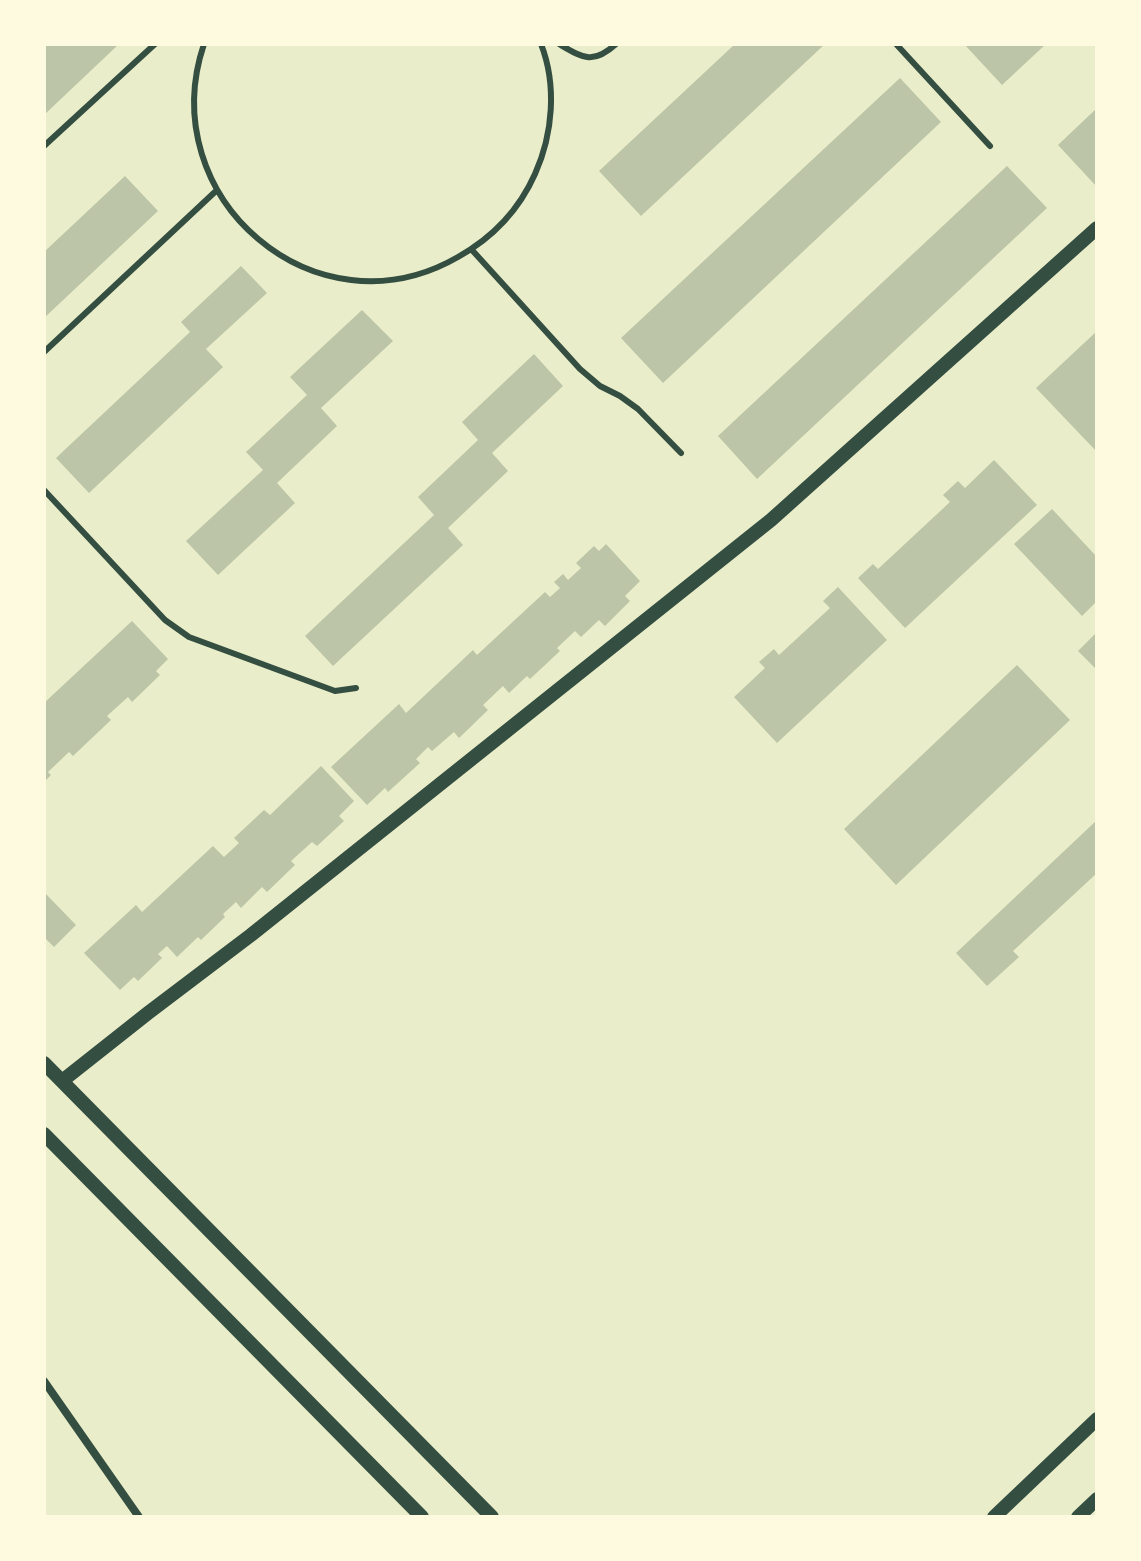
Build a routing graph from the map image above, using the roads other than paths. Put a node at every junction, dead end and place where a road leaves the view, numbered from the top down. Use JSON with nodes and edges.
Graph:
{"nodes":[{"id":1,"x":155,"y":44,"type":"edge"},
{"id":2,"x":204,"y":44,"type":"edge"},
{"id":3,"x":541,"y":44,"type":"edge"},
{"id":4,"x":559,"y":44,"type":"edge"},
{"id":5,"x":616,"y":44,"type":"edge"},
{"id":6,"x":896,"y":44,"type":"edge"},
{"id":7,"x":44,"y":146,"type":"edge"},
{"id":8,"x":990,"y":146,"type":"dead end"},
{"id":9,"x":217,"y":190,"type":"junction"},
{"id":10,"x":1097,"y":228,"type":"edge"},
{"id":11,"x":472,"y":250,"type":"junction"},
{"id":12,"x":44,"y":352,"type":"edge"},
{"id":13,"x":681,"y":453,"type":"dead end"},
{"id":14,"x":44,"y":490,"type":"edge"},
{"id":15,"x":356,"y":688,"type":"dead end"},
{"id":16,"x":44,"y":1063,"type":"edge"},
{"id":17,"x":62,"y":1081,"type":"junction"},
{"id":18,"x":44,"y":1134,"type":"edge"},
{"id":19,"x":44,"y":1381,"type":"edge"},
{"id":20,"x":1097,"y":1419,"type":"edge"},
{"id":21,"x":1097,"y":1499,"type":"edge"},
{"id":22,"x":139,"y":1517,"type":"edge"},
{"id":23,"x":422,"y":1517,"type":"edge"},
{"id":24,"x":492,"y":1517,"type":"edge"},
{"id":25,"x":994,"y":1517,"type":"edge"},
{"id":26,"x":1078,"y":1517,"type":"edge"}],
"edges":[{"from":1,"to":7,"type":"lane"},
{"from":2,"to":9,"type":"lane"},
{"from":3,"to":11,"type":"lane"},
{"from":4,"to":5,"type":"lane"},
{"from":6,"to":8,"type":"lane"},
{"from":9,"to":11,"type":"lane"},
{"from":9,"to":12,"type":"lane"},
{"from":10,"to":17,"type":"street"},
{"from":11,"to":13,"type":"lane"},
{"from":14,"to":15,"type":"lane"},
{"from":16,"to":17,"type":"street"},
{"from":17,"to":24,"type":"street"},
{"from":18,"to":23,"type":"street"},
{"from":19,"to":22,"type":"street"},
{"from":20,"to":25,"type":"street"},
{"from":21,"to":26,"type":"street"}]}
